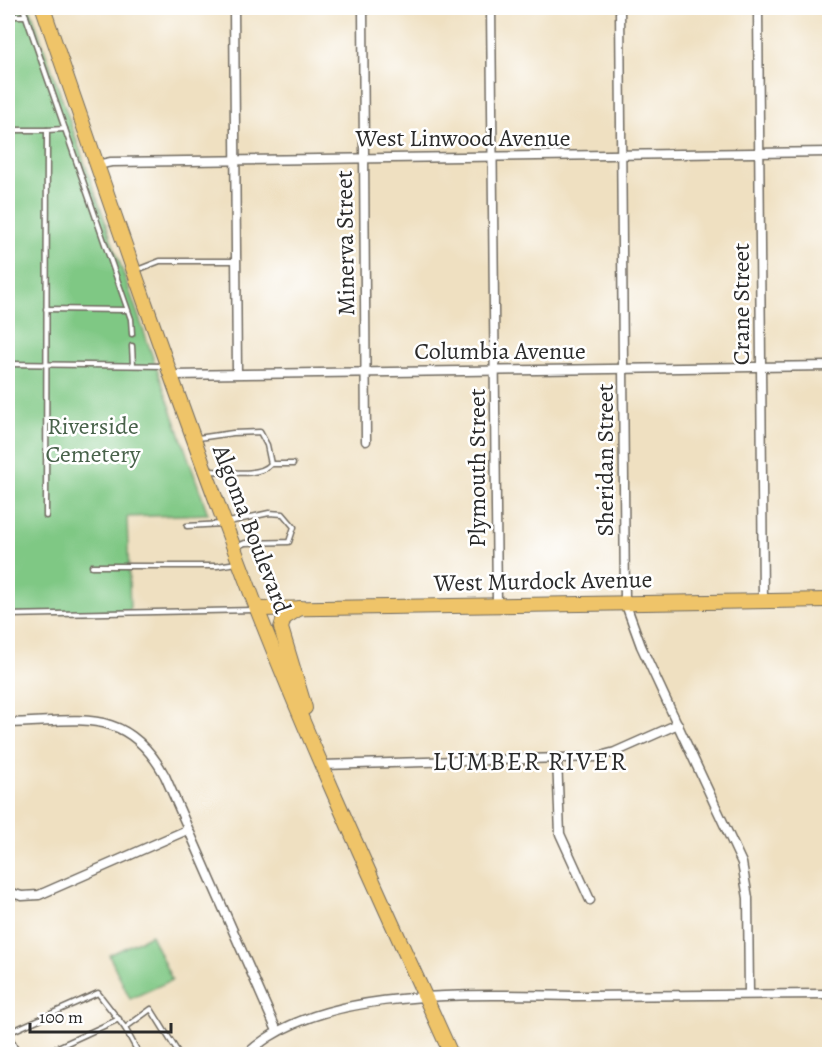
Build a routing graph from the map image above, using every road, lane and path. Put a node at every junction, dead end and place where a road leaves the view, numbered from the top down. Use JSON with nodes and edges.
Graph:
{"nodes":[{"id":1,"x":23,"y":8,"type":"edge"},
{"id":2,"x":43,"y":8,"type":"edge"},
{"id":3,"x":234,"y":8,"type":"edge"},
{"id":4,"x":363,"y":8,"type":"edge"},
{"id":5,"x":491,"y":8,"type":"edge"},
{"id":6,"x":620,"y":8,"type":"edge"},
{"id":7,"x":758,"y":8,"type":"edge"},
{"id":8,"x":8,"y":16,"type":"edge"},
{"id":9,"x":26,"y":16,"type":"junction"},
{"id":10,"x":65,"y":129,"type":"junction"},
{"id":11,"x":8,"y":130,"type":"edge"},
{"id":12,"x":47,"y":130,"type":"junction"},
{"id":13,"x":830,"y":152,"type":"edge"},
{"id":14,"x":760,"y":153,"type":"junction"},
{"id":15,"x":622,"y":156,"type":"junction"},
{"id":16,"x":364,"y":157,"type":"junction"},
{"id":17,"x":493,"y":157,"type":"junction"},
{"id":18,"x":236,"y":161,"type":"junction"},
{"id":19,"x":97,"y":165,"type":"junction"},
{"id":20,"x":236,"y":261,"type":"junction"},
{"id":21,"x":134,"y":272,"type":"junction"},
{"id":22,"x":46,"y":309,"type":"junction"},
{"id":23,"x":126,"y":310,"type":"junction"},
{"id":24,"x":132,"y":334,"type":"dead end"},
{"id":25,"x":132,"y":346,"type":"dead end"},
{"id":26,"x":8,"y":364,"type":"edge"},
{"id":27,"x":46,"y":364,"type":"junction"},
{"id":28,"x":133,"y":365,"type":"junction"},
{"id":29,"x":830,"y":366,"type":"edge"},
{"id":30,"x":760,"y":367,"type":"junction"},
{"id":31,"x":496,"y":370,"type":"junction"},
{"id":32,"x":625,"y":370,"type":"junction"},
{"id":33,"x":170,"y":371,"type":"junction"},
{"id":34,"x":366,"y":371,"type":"junction"},
{"id":35,"x":237,"y":373,"type":"junction"},
{"id":36,"x":195,"y":439,"type":"junction"},
{"id":37,"x":366,"y":441,"type":"dead end"},
{"id":38,"x":271,"y":464,"type":"junction"},
{"id":39,"x":293,"y":464,"type":"dead end"},
{"id":40,"x":206,"y":471,"type":"junction"},
{"id":41,"x":46,"y":516,"type":"dead end"},
{"id":42,"x":226,"y":523,"type":"junction"},
{"id":43,"x":187,"y":526,"type":"dead end"},
{"id":44,"x":235,"y":548,"type":"junction"},
{"id":45,"x":241,"y":562,"type":"junction"},
{"id":46,"x":92,"y":566,"type":"dead end"},
{"id":47,"x":830,"y":600,"type":"edge"},
{"id":48,"x":764,"y":601,"type":"junction"},
{"id":49,"x":625,"y":602,"type":"junction"},
{"id":50,"x":497,"y":605,"type":"junction"},
{"id":51,"x":301,"y":607,"type":"junction"},
{"id":52,"x":257,"y":609,"type":"junction"},
{"id":53,"x":8,"y":615,"type":"edge"},
{"id":54,"x":8,"y":723,"type":"edge"},
{"id":55,"x":678,"y":724,"type":"junction"},
{"id":56,"x":307,"y":731,"type":"junction"},
{"id":57,"x":557,"y":758,"type":"junction"},
{"id":58,"x":323,"y":765,"type":"junction"},
{"id":59,"x":187,"y":830,"type":"junction"},
{"id":60,"x":8,"y":892,"type":"edge"},
{"id":61,"x":590,"y":900,"type":"dead end"},
{"id":62,"x":749,"y":994,"type":"junction"},
{"id":63,"x":830,"y":994,"type":"edge"},
{"id":64,"x":425,"y":996,"type":"junction"},
{"id":65,"x":118,"y":1019,"type":"junction"},
{"id":66,"x":125,"y":1028,"type":"junction"},
{"id":67,"x":277,"y":1031,"type":"junction"},
{"id":68,"x":18,"y":1054,"type":"edge"},
{"id":69,"x":42,"y":1054,"type":"edge"},
{"id":70,"x":139,"y":1054,"type":"edge"},
{"id":71,"x":179,"y":1054,"type":"edge"},
{"id":72,"x":247,"y":1054,"type":"edge"},
{"id":73,"x":451,"y":1054,"type":"edge"}],
"edges":[{"from":1,"to":9,"type":"lane"},
{"from":2,"to":19,"type":"main road","name":"Algoma Boulevard"},
{"from":3,"to":18,"type":"street"},
{"from":4,"to":16,"type":"street","name":"Minerva Street"},
{"from":5,"to":17,"type":"street","name":"Plymouth Street"},
{"from":6,"to":15,"type":"street","name":"Sheridan Street"},
{"from":7,"to":14,"type":"street","name":"Crane Street"},
{"from":8,"to":9,"type":"lane"},
{"from":9,"to":10,"type":"lane"},
{"from":10,"to":12,"type":"lane"},
{"from":10,"to":23,"type":"lane"},
{"from":11,"to":12,"type":"lane"},
{"from":12,"to":22,"type":"lane"},
{"from":13,"to":14,"type":"street","name":"West Linwood Avenue"},
{"from":14,"to":15,"type":"street","name":"West Linwood Avenue"},
{"from":14,"to":30,"type":"street","name":"Crane Street"},
{"from":15,"to":17,"type":"street","name":"West Linwood Avenue"},
{"from":15,"to":32,"type":"street","name":"Sheridan Street"},
{"from":16,"to":17,"type":"street","name":"West Linwood Avenue"},
{"from":16,"to":18,"type":"street","name":"West Linwood Avenue"},
{"from":16,"to":34,"type":"street","name":"Minerva Street"},
{"from":17,"to":31,"type":"street","name":"Plymouth Street"},
{"from":18,"to":19,"type":"street","name":"West Linwood Avenue"},
{"from":18,"to":20,"type":"street"},
{"from":19,"to":21,"type":"main road","name":"Algoma Boulevard"},
{"from":20,"to":21,"type":"lane"},
{"from":20,"to":35,"type":"street"},
{"from":21,"to":33,"type":"main road","name":"Algoma Boulevard"},
{"from":22,"to":23,"type":"lane"},
{"from":22,"to":27,"type":"lane"},
{"from":23,"to":24,"type":"lane"},
{"from":25,"to":28,"type":"lane"},
{"from":26,"to":27,"type":"lane"},
{"from":27,"to":28,"type":"lane"},
{"from":27,"to":41,"type":"lane"},
{"from":28,"to":33,"type":"lane"},
{"from":29,"to":30,"type":"street","name":"Columbia Avenue"},
{"from":30,"to":32,"type":"street","name":"Columbia Avenue"},
{"from":30,"to":48,"type":"street","name":"Crane Street"},
{"from":31,"to":32,"type":"street","name":"Columbia Avenue"},
{"from":31,"to":34,"type":"street","name":"Columbia Avenue"},
{"from":31,"to":50,"type":"street","name":"Plymouth Street"},
{"from":32,"to":49,"type":"street","name":"Sheridan Street"},
{"from":33,"to":35,"type":"street","name":"Columbia Avenue"},
{"from":33,"to":36,"type":"main road","name":"Algoma Boulevard"},
{"from":34,"to":35,"type":"street","name":"Columbia Avenue"},
{"from":34,"to":37,"type":"street","name":"Minerva Street"},
{"from":36,"to":38,"type":"lane"},
{"from":36,"to":40,"type":"main road","name":"Algoma Boulevard"},
{"from":38,"to":39,"type":"lane"},
{"from":38,"to":40,"type":"lane"},
{"from":40,"to":42,"type":"main road","name":"Algoma Boulevard"},
{"from":42,"to":43,"type":"lane"},
{"from":42,"to":44,"type":"main road","name":"Algoma Boulevard"},
{"from":42,"to":44,"type":"lane"},
{"from":44,"to":45,"type":"main road","name":"Algoma Boulevard"},
{"from":45,"to":46,"type":"lane"},
{"from":45,"to":52,"type":"main road","name":"Algoma Boulevard"},
{"from":47,"to":48,"type":"main road","name":"West Murdock Avenue"},
{"from":48,"to":49,"type":"main road","name":"West Murdock Avenue"},
{"from":49,"to":50,"type":"main road","name":"West Murdock Avenue"},
{"from":49,"to":55,"type":"street","name":"Sheridan Street"},
{"from":50,"to":51,"type":"main road","name":"West Murdock Avenue"},
{"from":51,"to":52,"type":"main road","name":"West Murdock Avenue"},
{"from":51,"to":56,"type":"main road"},
{"from":52,"to":53,"type":"lane"},
{"from":52,"to":56,"type":"main road","name":"Algoma Boulevard"},
{"from":54,"to":59,"type":"street"},
{"from":55,"to":57,"type":"street"},
{"from":55,"to":62,"type":"street","name":"Sheridan Street"},
{"from":56,"to":58,"type":"main road","name":"Algoma Boulevard"},
{"from":57,"to":58,"type":"street"},
{"from":57,"to":61,"type":"street"},
{"from":58,"to":64,"type":"main road","name":"Algoma Boulevard"},
{"from":59,"to":60,"type":"street"},
{"from":59,"to":67,"type":"street"},
{"from":62,"to":63,"type":"street"},
{"from":62,"to":64,"type":"street"},
{"from":64,"to":67,"type":"street"},
{"from":64,"to":73,"type":"main road","name":"Algoma Boulevard"},
{"from":65,"to":66,"type":"lane"},
{"from":65,"to":68,"type":"lane"},
{"from":65,"to":69,"type":"lane"},
{"from":66,"to":70,"type":"lane"},
{"from":66,"to":71,"type":"lane"},
{"from":67,"to":72,"type":"street"}]}
